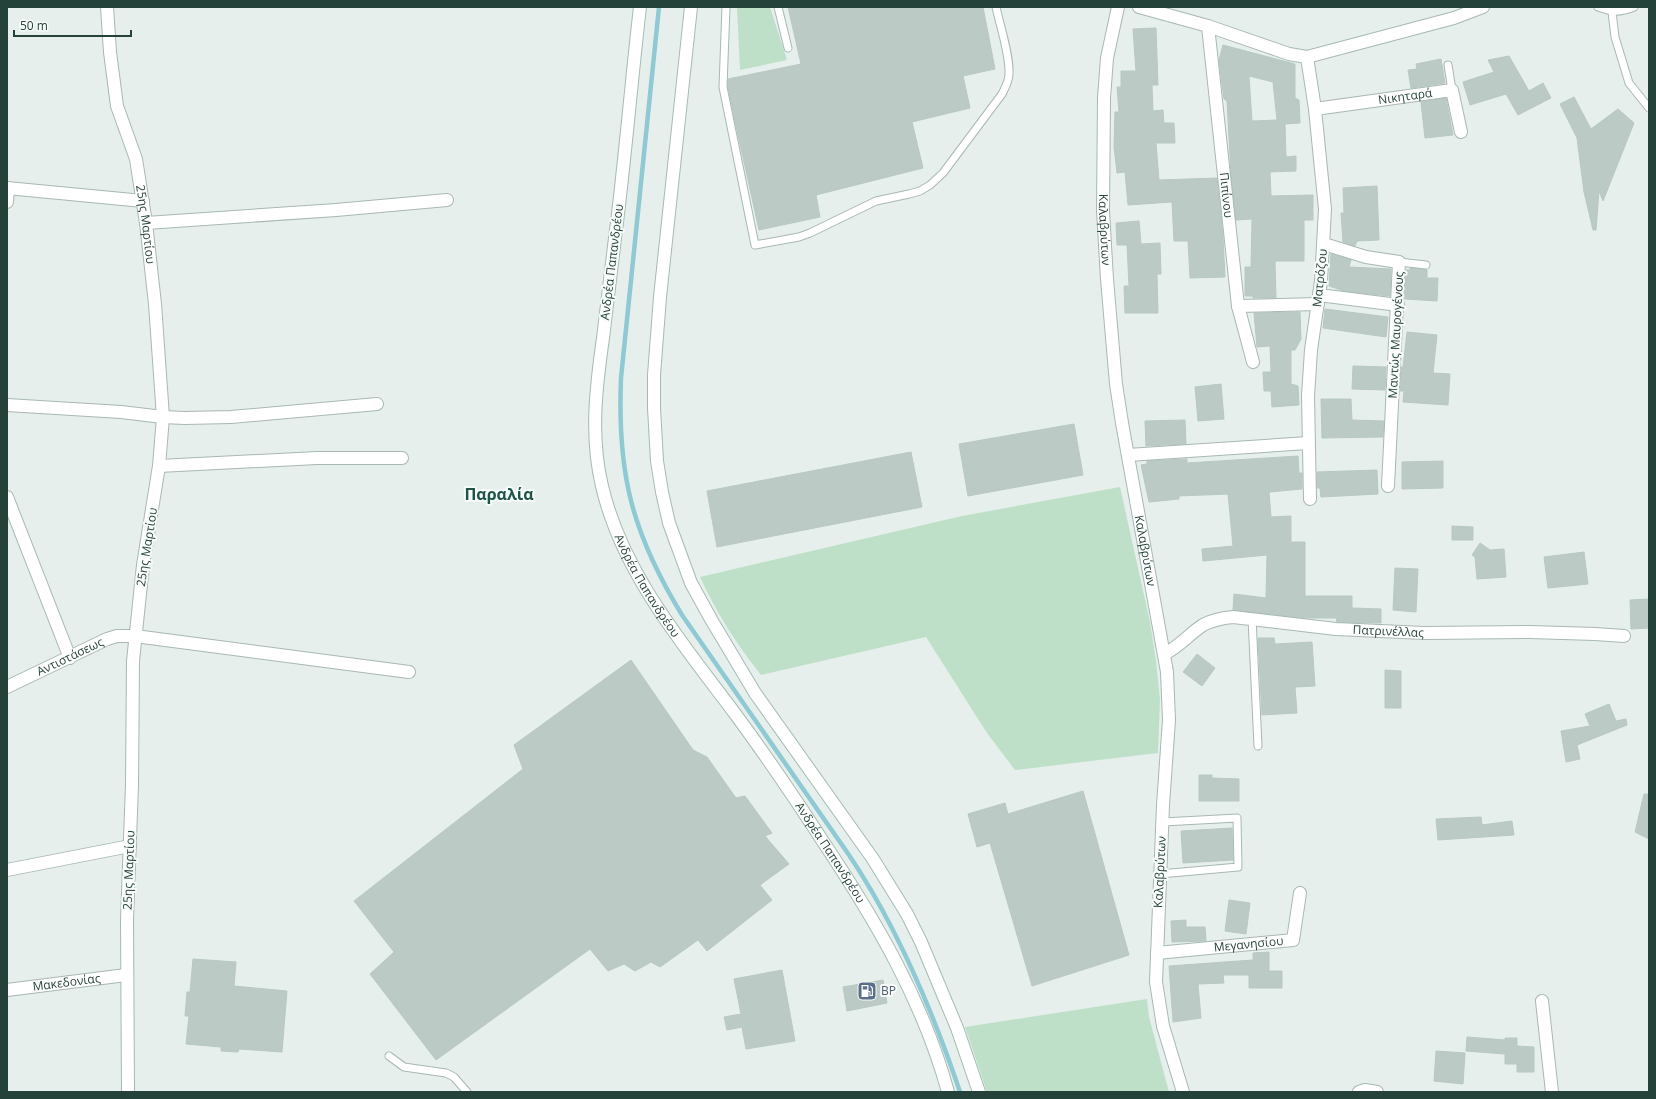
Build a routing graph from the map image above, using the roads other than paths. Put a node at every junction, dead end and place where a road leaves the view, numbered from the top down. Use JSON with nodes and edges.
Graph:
{"nodes":[{"id":1,"x":107,"y":7,"type":"edge"},
{"id":2,"x":640,"y":7,"type":"edge"},
{"id":3,"x":691,"y":7,"type":"edge"},
{"id":4,"x":726,"y":7,"type":"edge"},
{"id":5,"x":778,"y":7,"type":"edge"},
{"id":6,"x":996,"y":7,"type":"edge"},
{"id":7,"x":1118,"y":7,"type":"edge"},
{"id":8,"x":1139,"y":7,"type":"edge"},
{"id":9,"x":1482,"y":7,"type":"edge"},
{"id":10,"x":1598,"y":7,"type":"edge"},
{"id":11,"x":1634,"y":7,"type":"edge"},
{"id":12,"x":1612,"y":12,"type":"junction"},
{"id":13,"x":1208,"y":26,"type":"junction"},
{"id":14,"x":788,"y":48,"type":"dead end"},
{"id":15,"x":1307,"y":57,"type":"junction"},
{"id":16,"x":1448,"y":65,"type":"dead end"},
{"id":17,"x":1452,"y":90,"type":"junction"},
{"id":18,"x":1649,"y":108,"type":"edge"},
{"id":19,"x":1316,"y":109,"type":"junction"},
{"id":20,"x":1461,"y":132,"type":"dead end"},
{"id":21,"x":7,"y":188,"type":"edge"},
{"id":22,"x":447,"y":200,"type":"dead end"},
{"id":23,"x":143,"y":201,"type":"junction"},
{"id":24,"x":7,"y":202,"type":"edge"},
{"id":25,"x":146,"y":224,"type":"junction"},
{"id":26,"x":1324,"y":244,"type":"junction"},
{"id":27,"x":1399,"y":262,"type":"junction"},
{"id":28,"x":1426,"y":265,"type":"dead end"},
{"id":29,"x":1319,"y":299,"type":"junction"},
{"id":30,"x":1398,"y":305,"type":"junction"},
{"id":31,"x":1238,"y":306,"type":"junction"},
{"id":32,"x":1253,"y":362,"type":"dead end"},
{"id":33,"x":377,"y":404,"type":"dead end"},
{"id":34,"x":7,"y":405,"type":"edge"},
{"id":35,"x":163,"y":417,"type":"junction"},
{"id":36,"x":1308,"y":443,"type":"junction"},
{"id":37,"x":1128,"y":455,"type":"junction"},
{"id":38,"x":402,"y":458,"type":"dead end"},
{"id":39,"x":159,"y":466,"type":"junction"},
{"id":40,"x":1388,"y":486,"type":"dead end"},
{"id":41,"x":7,"y":497,"type":"edge"},
{"id":42,"x":1310,"y":500,"type":"dead end"},
{"id":43,"x":1252,"y":618,"type":"junction"},
{"id":44,"x":135,"y":636,"type":"junction"},
{"id":45,"x":1624,"y":636,"type":"dead end"},
{"id":46,"x":1164,"y":654,"type":"junction"},
{"id":47,"x":70,"y":658,"type":"junction"},
{"id":48,"x":409,"y":672,"type":"dead end"},
{"id":49,"x":7,"y":687,"type":"edge"},
{"id":50,"x":1258,"y":746,"type":"dead end"},
{"id":51,"x":1163,"y":822,"type":"junction"},
{"id":52,"x":130,"y":846,"type":"junction"},
{"id":53,"x":7,"y":870,"type":"edge"},
{"id":54,"x":1160,"y":874,"type":"junction"},
{"id":55,"x":1300,"y":893,"type":"dead end"},
{"id":56,"x":1157,"y":953,"type":"junction"},
{"id":57,"x":126,"y":975,"type":"junction"},
{"id":58,"x":7,"y":990,"type":"edge"},
{"id":59,"x":1542,"y":1001,"type":"dead end"},
{"id":60,"x":389,"y":1056,"type":"dead end"},
{"id":61,"x":128,"y":1092,"type":"edge"},
{"id":62,"x":466,"y":1092,"type":"edge"},
{"id":63,"x":948,"y":1092,"type":"edge"},
{"id":64,"x":979,"y":1092,"type":"edge"},
{"id":65,"x":1183,"y":1092,"type":"edge"},
{"id":66,"x":1359,"y":1092,"type":"edge"},
{"id":67,"x":1377,"y":1092,"type":"edge"},
{"id":68,"x":1552,"y":1092,"type":"edge"}],
"edges":[{"from":1,"to":23,"type":"street","name":"25ης Μαρτίου"},
{"from":2,"to":63,"type":"street","name":"Ανδρέα Παπανδρέου"},
{"from":3,"to":64,"type":"street"},
{"from":4,"to":6,"type":"lane"},
{"from":5,"to":14,"type":"lane"},
{"from":7,"to":37,"type":"street","name":"Καλαβρύτων"},
{"from":8,"to":13,"type":"street"},
{"from":9,"to":15,"type":"street"},
{"from":10,"to":12,"type":"lane"},
{"from":11,"to":12,"type":"lane"},
{"from":12,"to":18,"type":"lane"},
{"from":13,"to":15,"type":"street"},
{"from":13,"to":31,"type":"street","name":"Πιπίνου"},
{"from":15,"to":19,"type":"street","name":"Ματρόζου"},
{"from":16,"to":17,"type":"lane"},
{"from":17,"to":19,"type":"street","name":"Νικηταρά"},
{"from":17,"to":20,"type":"street"},
{"from":19,"to":26,"type":"street","name":"Ματρόζου"},
{"from":21,"to":23,"type":"street"},
{"from":21,"to":24,"type":"street"},
{"from":22,"to":25,"type":"street"},
{"from":23,"to":25,"type":"street","name":"25ης Μαρτίου"},
{"from":25,"to":35,"type":"street","name":"25ης Μαρτίου"},
{"from":26,"to":27,"type":"street","name":"Μαντώς Μαυρογένους"},
{"from":26,"to":29,"type":"street","name":"Ματρόζου"},
{"from":27,"to":28,"type":"lane"},
{"from":27,"to":30,"type":"street","name":"Μαντώς Μαυρογένους"},
{"from":29,"to":30,"type":"street"},
{"from":29,"to":31,"type":"street"},
{"from":29,"to":36,"type":"street","name":"Ματρόζου"},
{"from":30,"to":40,"type":"street","name":"Μαντώς Μαυρογένους"},
{"from":31,"to":32,"type":"street","name":"Πιπίνου"},
{"from":33,"to":35,"type":"street"},
{"from":34,"to":35,"type":"street"},
{"from":35,"to":39,"type":"street","name":"25ης Μαρτίου"},
{"from":36,"to":37,"type":"street"},
{"from":36,"to":42,"type":"street","name":"Ματρόζου"},
{"from":37,"to":46,"type":"street","name":"Καλαβρύτων"},
{"from":38,"to":39,"type":"street"},
{"from":39,"to":44,"type":"street","name":"25ης Μαρτίου"},
{"from":41,"to":47,"type":"street"},
{"from":43,"to":45,"type":"street","name":"Πατρινέλλας"},
{"from":43,"to":46,"type":"street","name":"Πατρινέλλας"},
{"from":43,"to":50,"type":"lane"},
{"from":44,"to":47,"type":"street","name":"Αντιστάσεως"},
{"from":44,"to":48,"type":"street","name":"Αντιστάσεως"},
{"from":44,"to":52,"type":"street","name":"25ης Μαρτίου"},
{"from":46,"to":51,"type":"street","name":"Καλαβρύτων"},
{"from":47,"to":49,"type":"street","name":"Αντιστάσεως"},
{"from":51,"to":54,"type":"street","name":"Καλαβρύτων"},
{"from":51,"to":54,"type":"lane"},
{"from":52,"to":53,"type":"street"},
{"from":52,"to":57,"type":"street","name":"25ης Μαρτίου"},
{"from":54,"to":56,"type":"street","name":"Καλαβρύτων"},
{"from":55,"to":56,"type":"street","name":"Μεγανησίου"},
{"from":56,"to":65,"type":"street","name":"Καλαβρύτων"},
{"from":57,"to":58,"type":"street","name":"Μακεδονίας"},
{"from":57,"to":61,"type":"street","name":"25ης Μαρτίου"},
{"from":59,"to":68,"type":"street"},
{"from":60,"to":62,"type":"lane"},
{"from":66,"to":67,"type":"street"}]}
